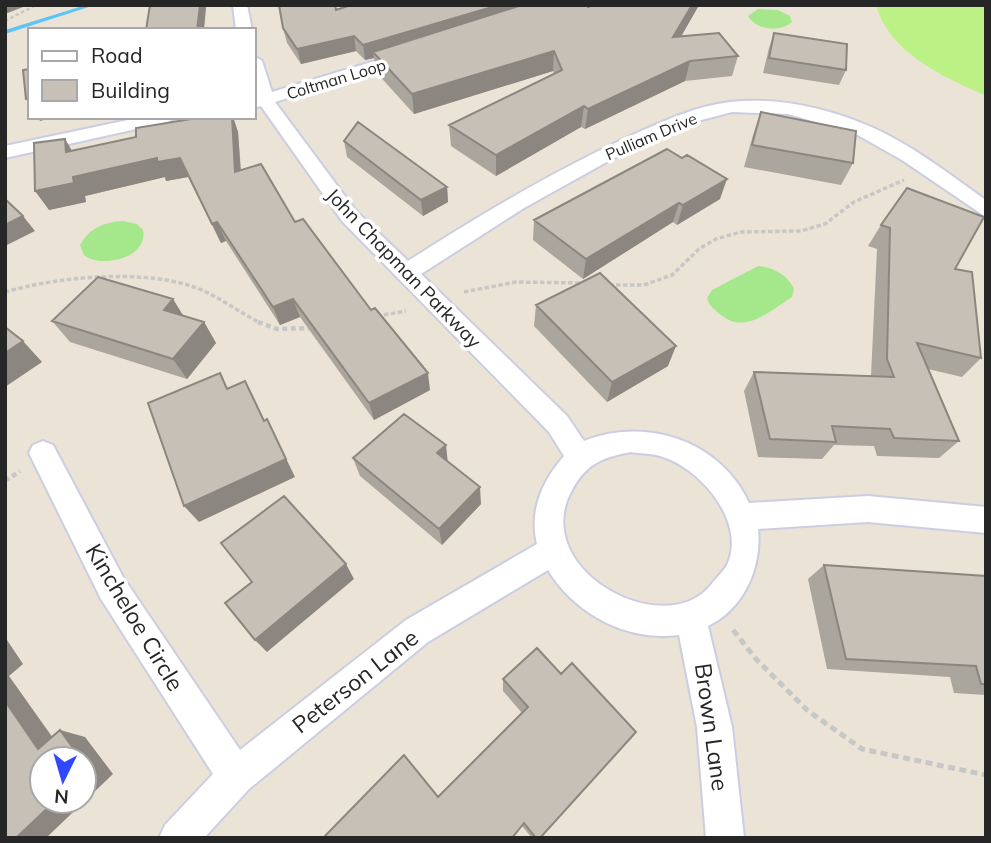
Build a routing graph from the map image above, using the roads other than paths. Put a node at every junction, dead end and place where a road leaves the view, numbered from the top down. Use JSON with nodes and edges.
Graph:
{"nodes":[{"id":1,"x":240,"y":5,"type":"edge"},
{"id":2,"x":244,"y":28,"type":"edge"},
{"id":3,"x":424,"y":51,"type":"edge"},
{"id":4,"x":256,"y":75,"type":"edge"},
{"id":5,"x":260,"y":102,"type":"edge"},
{"id":6,"x":159,"y":119,"type":"edge"},
{"id":7,"x":5,"y":152,"type":"edge"},
{"id":8,"x":986,"y":210,"type":"edge"},
{"id":9,"x":411,"y":280,"type":"junction"},
{"id":10,"x":43,"y":453,"type":"dead end"},
{"id":11,"x":580,"y":457,"type":"junction"},
{"id":12,"x":741,"y":517,"type":"junction"},
{"id":13,"x":986,"y":520,"type":"edge"},
{"id":14,"x":552,"y":551,"type":"junction"},
{"id":15,"x":702,"y":612,"type":"junction"},
{"id":16,"x":236,"y":776,"type":"junction"},
{"id":17,"x":178,"y":838,"type":"edge"},
{"id":18,"x":725,"y":838,"type":"edge"}],
"edges":[{"from":1,"to":2,"type":"street"},
{"from":3,"to":5,"type":"street","name":"Coltman Loop"},
{"from":4,"to":5,"type":"street","name":"John Chapman Parkway"},
{"from":5,"to":9,"type":"street","name":"John Chapman Parkway"},
{"from":6,"to":7,"type":"street"},
{"from":8,"to":9,"type":"street","name":"Pulliam Drive"},
{"from":9,"to":11,"type":"street","name":"John Chapman Parkway"},
{"from":10,"to":16,"type":"street","name":"Kincheloe Circle"},
{"from":11,"to":12,"type":"street"},
{"from":11,"to":14,"type":"street"},
{"from":12,"to":13,"type":"street"},
{"from":12,"to":15,"type":"street"},
{"from":14,"to":15,"type":"street"},
{"from":14,"to":16,"type":"street","name":"Peterson Lane"},
{"from":15,"to":18,"type":"street","name":"Brown Lane"},
{"from":16,"to":17,"type":"street","name":"Peterson Lane"}]}
